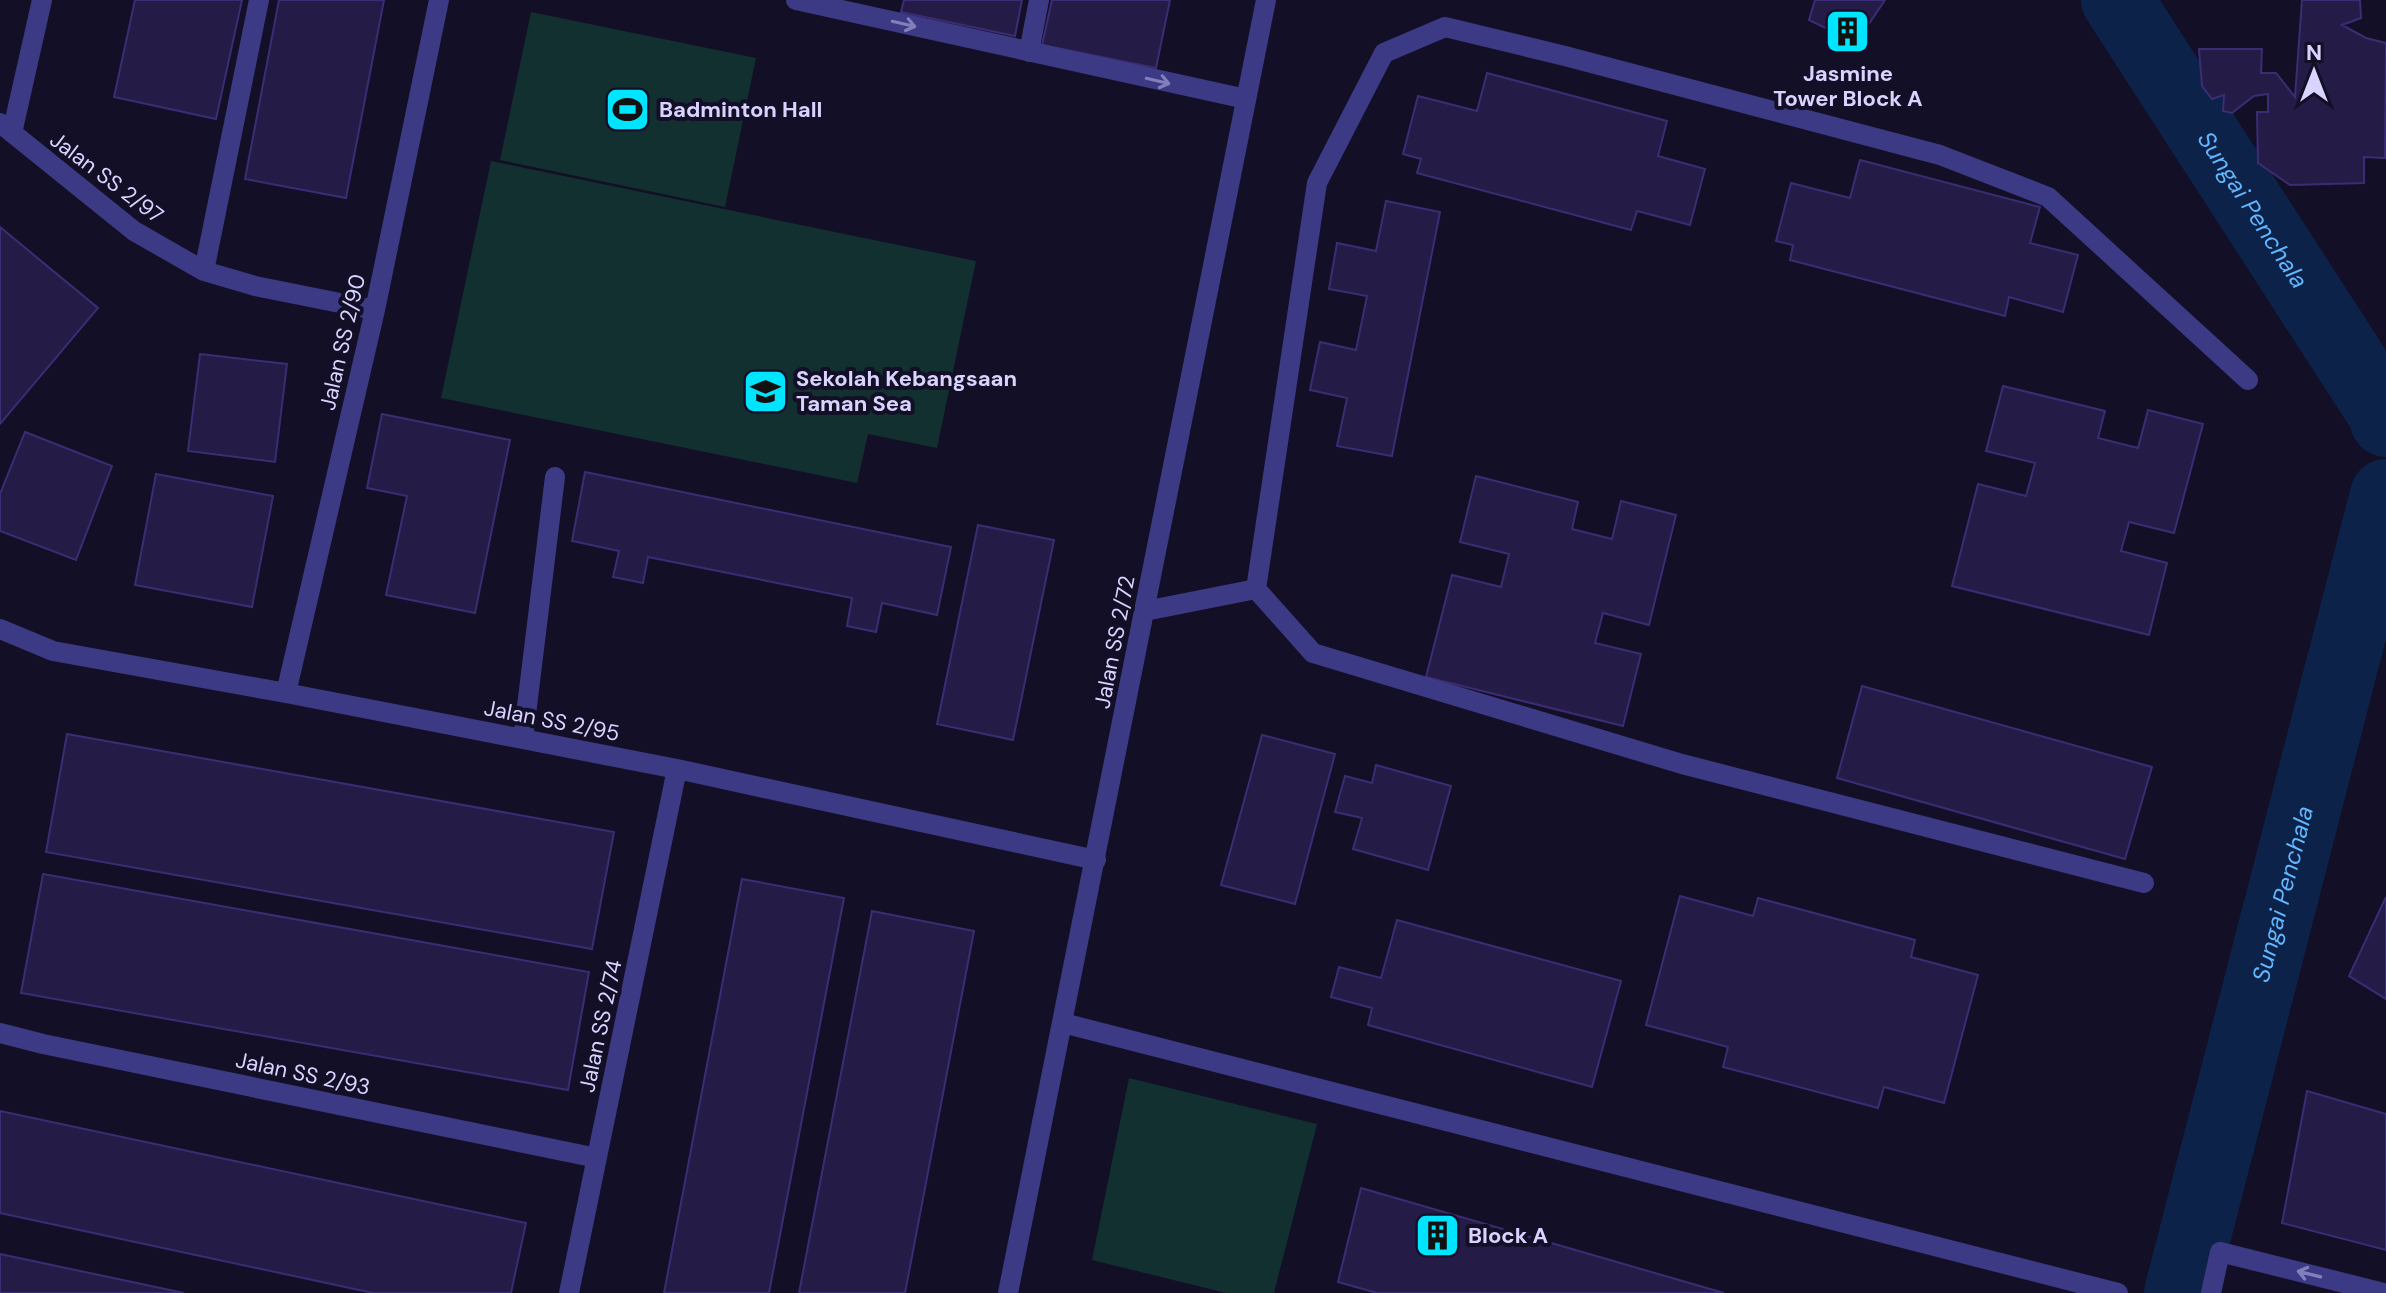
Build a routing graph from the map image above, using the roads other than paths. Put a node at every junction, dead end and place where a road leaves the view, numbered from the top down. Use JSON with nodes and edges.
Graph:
{"nodes":[{"id":1,"x":42,"y":0,"type":"edge"},
{"id":2,"x":259,"y":0,"type":"edge"},
{"id":3,"x":439,"y":0,"type":"edge"},
{"id":4,"x":796,"y":0,"type":"edge"},
{"id":5,"x":1039,"y":0,"type":"edge"},
{"id":6,"x":1266,"y":0,"type":"edge"},
{"id":7,"x":829,"y":4,"type":"edge"},
{"id":8,"x":1029,"y":52,"type":"junction"},
{"id":9,"x":1246,"y":99,"type":"junction"},
{"id":10,"x":6,"y":128,"type":"edge"},
{"id":11,"x":204,"y":271,"type":"junction"},
{"id":12,"x":375,"y":310,"type":"junction"},
{"id":13,"x":2248,"y":380,"type":"dead end"},
{"id":14,"x":555,"y":477,"type":"dead end"},
{"id":15,"x":1256,"y":589,"type":"junction"},
{"id":16,"x":1145,"y":611,"type":"junction"},
{"id":17,"x":0,"y":629,"type":"edge"},
{"id":18,"x":286,"y":693,"type":"junction"},
{"id":19,"x":523,"y":739,"type":"junction"},
{"id":20,"x":677,"y":769,"type":"junction"},
{"id":21,"x":1096,"y":860,"type":"junction"},
{"id":22,"x":2144,"y":883,"type":"dead end"},
{"id":23,"x":1063,"y":1023,"type":"junction"},
{"id":24,"x":0,"y":1033,"type":"edge"},
{"id":25,"x":597,"y":1158,"type":"junction"},
{"id":26,"x":569,"y":1293,"type":"edge"},
{"id":27,"x":1008,"y":1293,"type":"edge"},
{"id":28,"x":2118,"y":1293,"type":"edge"},
{"id":29,"x":2211,"y":1293,"type":"edge"},
{"id":30,"x":2384,"y":1293,"type":"edge"}],
"edges":[{"from":1,"to":10,"type":"street"},
{"from":2,"to":11,"type":"street"},
{"from":3,"to":12,"type":"street","name":"Jalan SS 2/90"},
{"from":4,"to":7,"type":"street"},
{"from":5,"to":8,"type":"street"},
{"from":6,"to":9,"type":"street","name":"Jalan SS 2/72"},
{"from":7,"to":8,"type":"street","one_way":true},
{"from":8,"to":9,"type":"street","one_way":true},
{"from":9,"to":16,"type":"street","name":"Jalan SS 2/72"},
{"from":10,"to":11,"type":"street","name":"Jalan SS 2/97"},
{"from":11,"to":12,"type":"street","name":"Jalan SS 2/97"},
{"from":12,"to":18,"type":"street","name":"Jalan SS 2/90"},
{"from":13,"to":15,"type":"street"},
{"from":14,"to":19,"type":"street"},
{"from":15,"to":16,"type":"street"},
{"from":15,"to":22,"type":"street"},
{"from":16,"to":21,"type":"street","name":"Jalan SS 2/72"},
{"from":17,"to":18,"type":"street","name":"Jalan SS 2/95"},
{"from":18,"to":19,"type":"street","name":"Jalan SS 2/95"},
{"from":19,"to":20,"type":"street","name":"Jalan SS 2/95"},
{"from":20,"to":21,"type":"street","name":"Jalan SS 2/95"},
{"from":20,"to":25,"type":"street","name":"Jalan SS 2/74"},
{"from":21,"to":23,"type":"street","name":"Jalan SS 2/72"},
{"from":23,"to":27,"type":"street","name":"Jalan SS 2/72"},
{"from":23,"to":28,"type":"street"},
{"from":24,"to":25,"type":"street","name":"Jalan SS 2/93"},
{"from":25,"to":26,"type":"street","name":"Jalan SS 2/74"},
{"from":30,"to":29,"type":"street","one_way":true}]}
